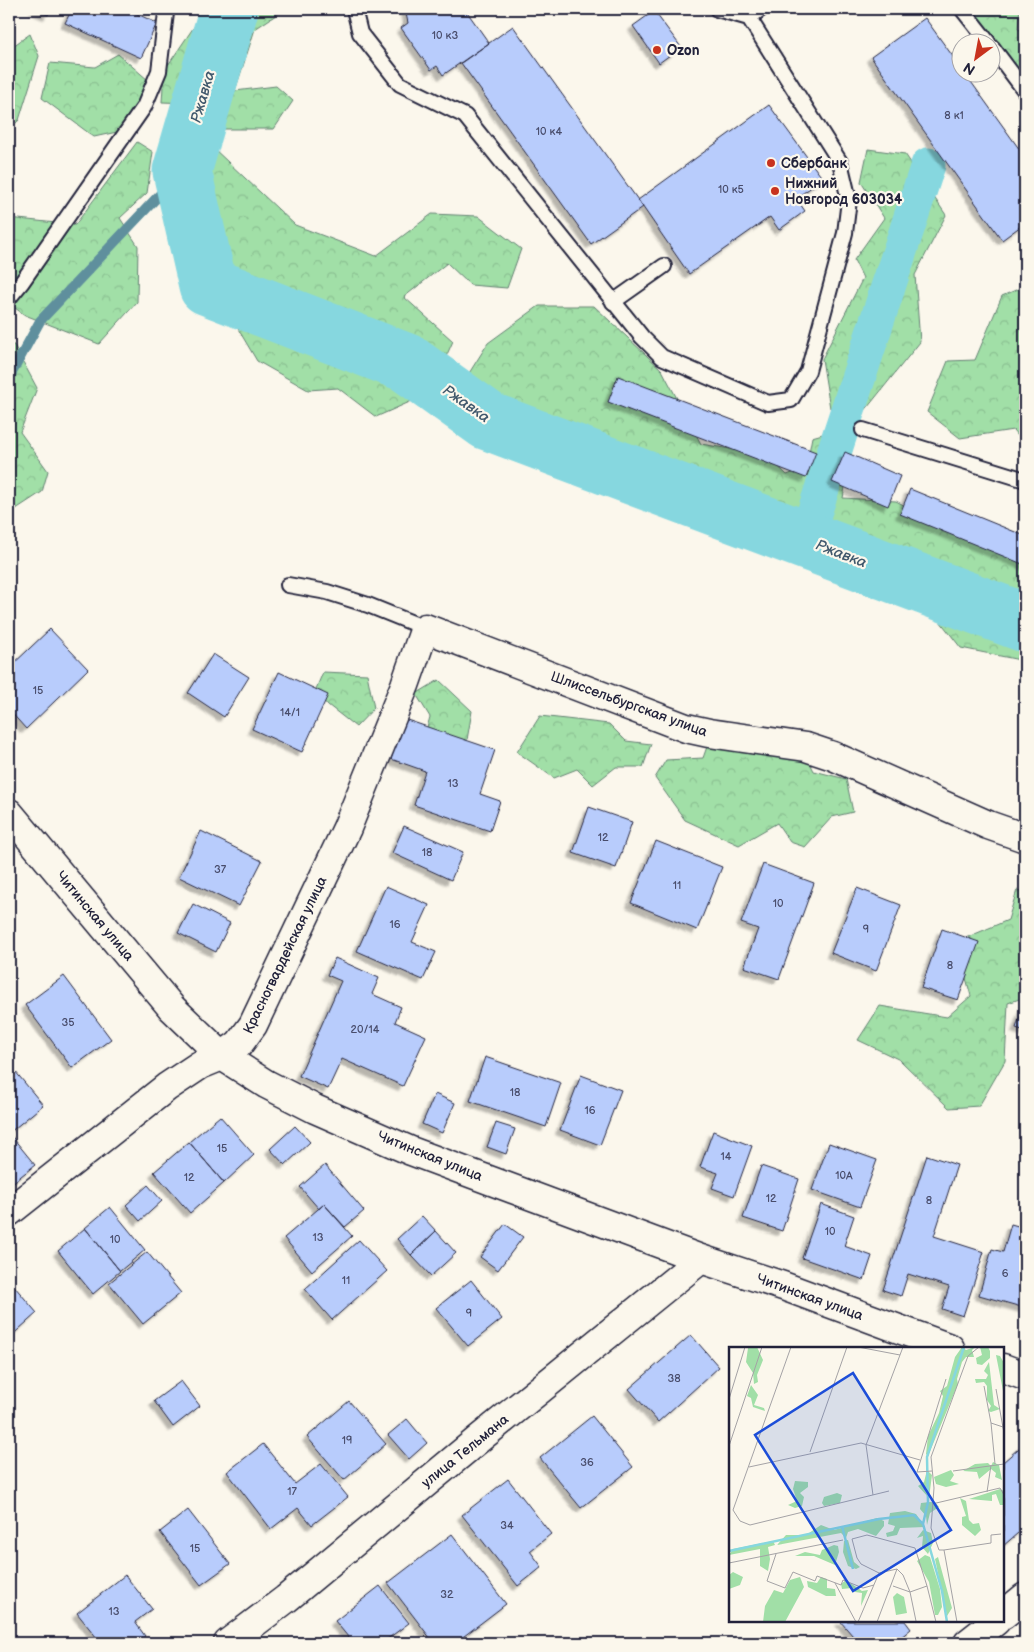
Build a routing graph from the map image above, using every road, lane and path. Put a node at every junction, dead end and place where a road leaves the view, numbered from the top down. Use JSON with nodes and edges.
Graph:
{"nodes":[{"id":1,"x":164,"y":9,"type":"edge"},
{"id":2,"x":354,"y":9,"type":"edge"},
{"id":3,"x":717,"y":9,"type":"edge"},
{"id":4,"x":761,"y":9,"type":"edge"},
{"id":5,"x":962,"y":9,"type":"edge"},
{"id":6,"x":749,"y":18,"type":"junction"},
{"id":7,"x":980,"y":32,"type":"edge"},
{"id":8,"x":1002,"y":60,"type":"edge"},
{"id":9,"x":1025,"y":91,"type":"edge"},
{"id":10,"x":664,"y":266,"type":"dead end"},
{"id":11,"x":16,"y":281,"type":"edge"},
{"id":12,"x":9,"y":298,"type":"edge"},
{"id":13,"x":613,"y":302,"type":"junction"},
{"id":14,"x":862,"y":430,"type":"dead end"},
{"id":15,"x":1025,"y":480,"type":"edge"},
{"id":16,"x":288,"y":586,"type":"dead end"},
{"id":17,"x":425,"y":628,"type":"junction"},
{"id":18,"x":9,"y":813,"type":"edge"},
{"id":19,"x":1025,"y":838,"type":"edge"},
{"id":20,"x":222,"y":1056,"type":"junction"},
{"id":21,"x":9,"y":1212,"type":"edge"},
{"id":22,"x":701,"y":1259,"type":"junction"},
{"id":23,"x":947,"y":1347,"type":"edge"},
{"id":24,"x":1004,"y":1368,"type":"edge"},
{"id":25,"x":1025,"y":1376,"type":"edge"},
{"id":26,"x":1025,"y":1597,"type":"edge"},
{"id":27,"x":1004,"y":1614,"type":"edge"},
{"id":28,"x":995,"y":1622,"type":"edge"},
{"id":29,"x":228,"y":1643,"type":"edge"},
{"id":30,"x":968,"y":1643,"type":"edge"}],
"edges":[{"from":1,"to":11,"type":"lane"},
{"from":2,"to":13,"type":"lane"},
{"from":3,"to":6,"type":"lane"},
{"from":4,"to":6,"type":"lane"},
{"from":5,"to":7,"type":"lane"},
{"from":6,"to":13,"type":"lane"},
{"from":8,"to":9,"type":"lane"},
{"from":10,"to":13,"type":"lane"},
{"from":11,"to":12,"type":"lane"},
{"from":14,"to":15,"type":"lane"},
{"from":16,"to":17,"type":"lane","name":"Шлиссельбургская улица"},
{"from":17,"to":19,"type":"street","name":"Шлиссельбургская улица"},
{"from":17,"to":20,"type":"street","name":"Красногвардейская улица"},
{"from":18,"to":20,"type":"street","name":"Читинская улица"},
{"from":20,"to":21,"type":"street","name":"Красногвардейская улица"},
{"from":20,"to":22,"type":"street","name":"Читинская улица"},
{"from":22,"to":23,"type":"street","name":"Читинская улица"},
{"from":22,"to":29,"type":"street","name":"улица Тельмана"},
{"from":24,"to":25,"type":"street"},
{"from":26,"to":27,"type":"street"},
{"from":28,"to":30,"type":"street"}]}
